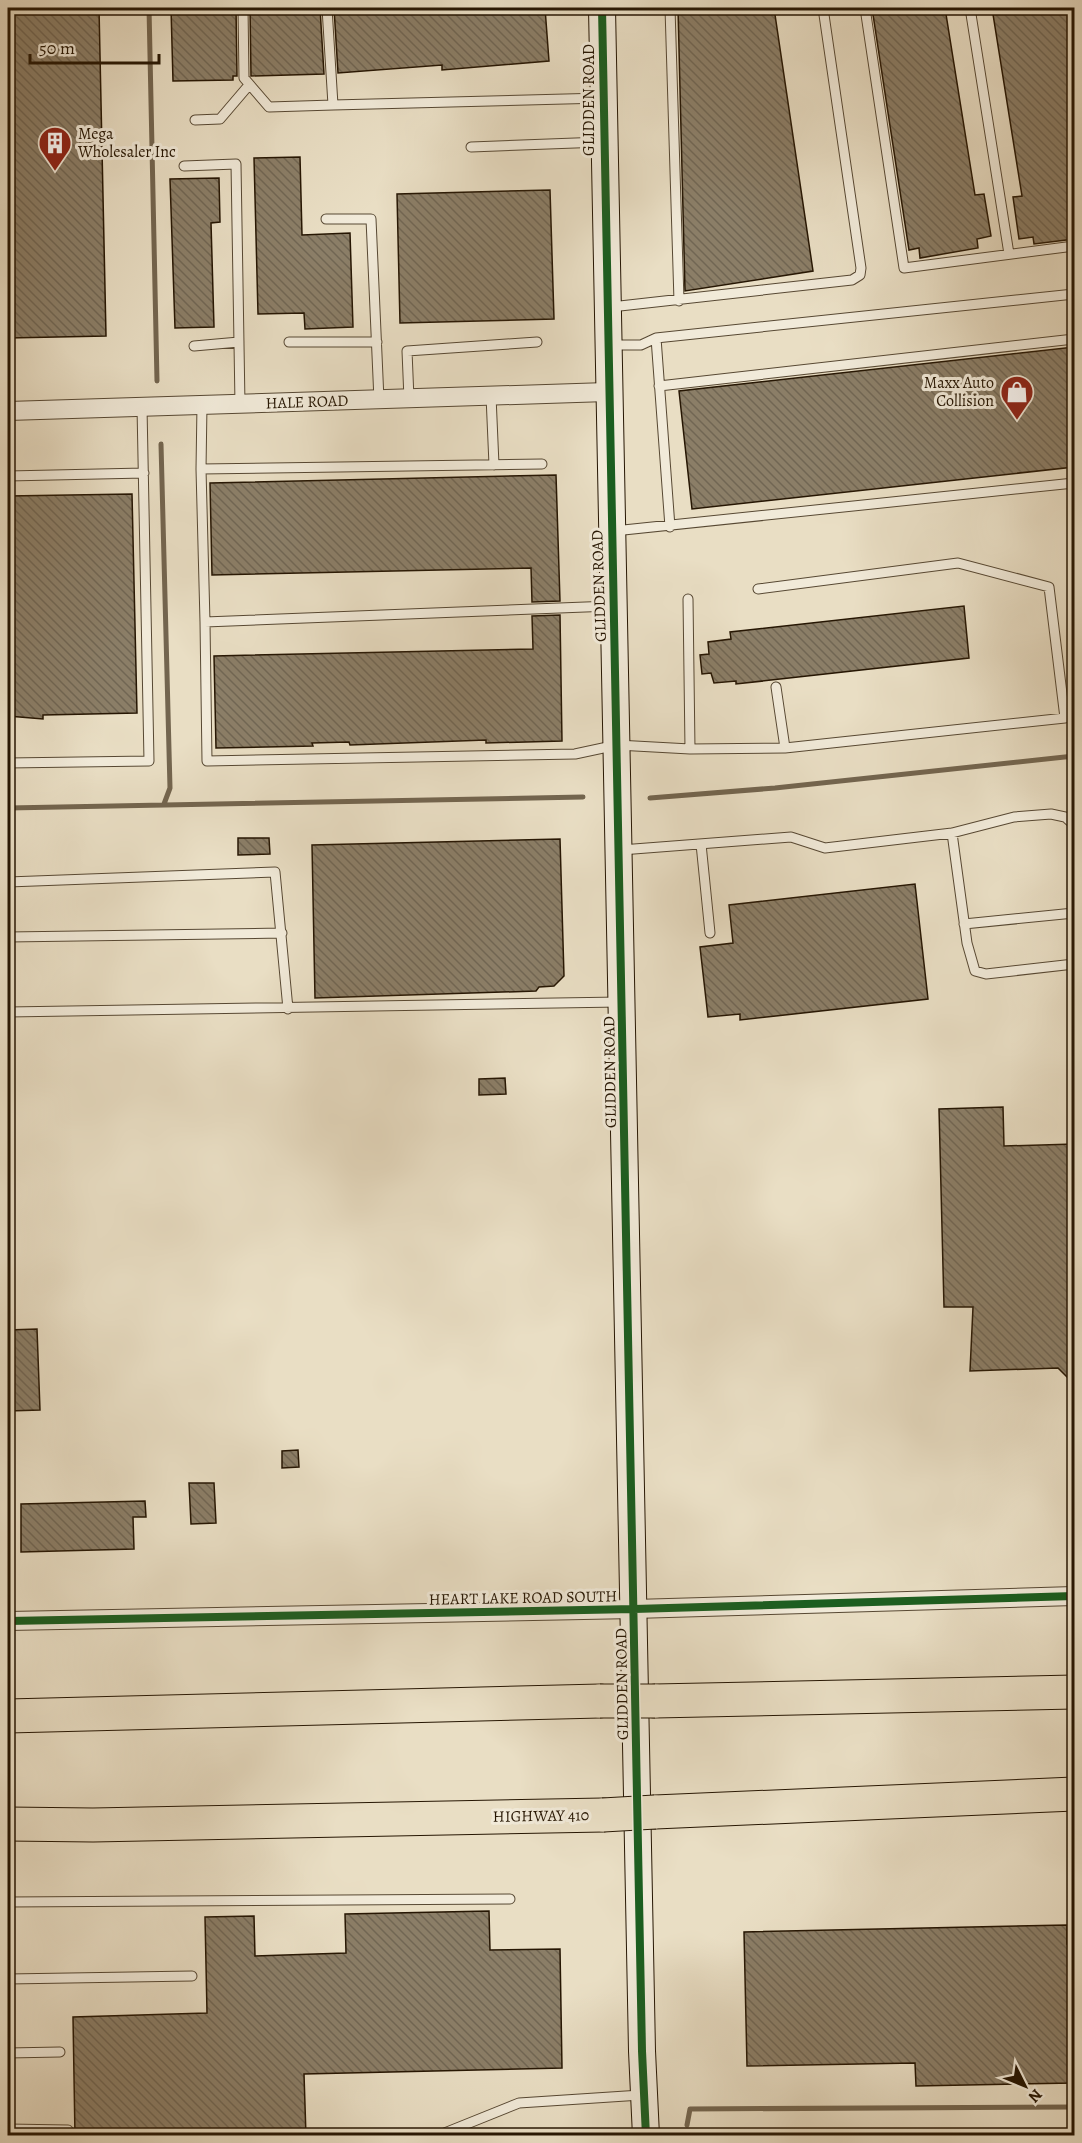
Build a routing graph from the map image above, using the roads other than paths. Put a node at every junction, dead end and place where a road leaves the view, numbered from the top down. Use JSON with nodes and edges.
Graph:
{"nodes":[{"id":1,"x":243,"y":8,"type":"edge"},
{"id":2,"x":327,"y":8,"type":"edge"},
{"id":3,"x":602,"y":8,"type":"edge"},
{"id":4,"x":670,"y":8,"type":"edge"},
{"id":5,"x":823,"y":8,"type":"edge"},
{"id":6,"x":865,"y":8,"type":"edge"},
{"id":7,"x":970,"y":8,"type":"edge"},
{"id":8,"x":249,"y":85,"type":"junction"},
{"id":9,"x":603,"y":98,"type":"junction"},
{"id":10,"x":333,"y":105,"type":"junction"},
{"id":11,"x":195,"y":120,"type":"dead end"},
{"id":12,"x":602,"y":142,"type":"junction"},
{"id":13,"x":471,"y":147,"type":"dead end"},
{"id":14,"x":184,"y":166,"type":"dead end"},
{"id":15,"x":326,"y":219,"type":"dead end"},
{"id":16,"x":1074,"y":246,"type":"edge"},
{"id":17,"x":1009,"y":254,"type":"junction"},
{"id":18,"x":1074,"y":294,"type":"edge"},
{"id":19,"x":679,"y":301,"type":"junction"},
{"id":20,"x":606,"y":307,"type":"junction"},
{"id":21,"x":656,"y":338,"type":"junction"},
{"id":22,"x":1074,"y":339,"type":"edge"},
{"id":23,"x":239,"y":342,"type":"junction"},
{"id":24,"x":289,"y":342,"type":"dead end"},
{"id":25,"x":377,"y":342,"type":"junction"},
{"id":26,"x":537,"y":342,"type":"dead end"},
{"id":27,"x":194,"y":346,"type":"dead end"},
{"id":28,"x":607,"y":346,"type":"junction"},
{"id":29,"x":659,"y":386,"type":"junction"},
{"id":30,"x":607,"y":393,"type":"junction"},
{"id":31,"x":491,"y":396,"type":"junction"},
{"id":32,"x":409,"y":399,"type":"junction"},
{"id":33,"x":379,"y":400,"type":"junction"},
{"id":34,"x":240,"y":404,"type":"junction"},
{"id":35,"x":202,"y":405,"type":"junction"},
{"id":36,"x":142,"y":407,"type":"junction"},
{"id":37,"x":8,"y":411,"type":"edge"},
{"id":38,"x":542,"y":464,"type":"dead end"},
{"id":39,"x":494,"y":465,"type":"junction"},
{"id":40,"x":201,"y":469,"type":"junction"},
{"id":41,"x":144,"y":473,"type":"junction"},
{"id":42,"x":8,"y":476,"type":"edge"},
{"id":43,"x":1074,"y":483,"type":"edge"},
{"id":44,"x":670,"y":526,"type":"junction"},
{"id":45,"x":611,"y":531,"type":"junction"},
{"id":46,"x":758,"y":589,"type":"dead end"},
{"id":47,"x":688,"y":599,"type":"dead end"},
{"id":48,"x":613,"y":606,"type":"junction"},
{"id":49,"x":205,"y":622,"type":"junction"},
{"id":50,"x":776,"y":687,"type":"dead end"},
{"id":51,"x":617,"y":745,"type":"junction"},
{"id":52,"x":785,"y":748,"type":"junction"},
{"id":53,"x":690,"y":749,"type":"junction"},
{"id":54,"x":8,"y":763,"type":"edge"},
{"id":55,"x":1074,"y":825,"type":"edge"},
{"id":56,"x":952,"y":833,"type":"junction"},
{"id":57,"x":701,"y":844,"type":"junction"},
{"id":58,"x":619,"y":850,"type":"junction"},
{"id":59,"x":8,"y":882,"type":"edge"},
{"id":60,"x":1074,"y":914,"type":"edge"},
{"id":61,"x":964,"y":924,"type":"junction"},
{"id":62,"x":282,"y":933,"type":"junction"},
{"id":63,"x":710,"y":933,"type":"dead end"},
{"id":64,"x":8,"y":937,"type":"edge"},
{"id":65,"x":1074,"y":964,"type":"edge"},
{"id":66,"x":622,"y":1002,"type":"junction"},
{"id":67,"x":288,"y":1009,"type":"junction"},
{"id":68,"x":8,"y":1012,"type":"edge"},
{"id":69,"x":1074,"y":1596,"type":"edge"},
{"id":70,"x":634,"y":1609,"type":"junction"},
{"id":71,"x":8,"y":1621,"type":"edge"},
{"id":72,"x":1074,"y":1692,"type":"edge"},
{"id":73,"x":8,"y":1716,"type":"edge"},
{"id":74,"x":1074,"y":1794,"type":"edge"},
{"id":75,"x":8,"y":1824,"type":"edge"},
{"id":76,"x":93,"y":1825,"type":"junction"},
{"id":77,"x":8,"y":1844,"type":"edge"},
{"id":78,"x":510,"y":1899,"type":"dead end"},
{"id":79,"x":8,"y":1902,"type":"edge"},
{"id":80,"x":192,"y":1976,"type":"dead end"},
{"id":81,"x":8,"y":1979,"type":"edge"},
{"id":82,"x":60,"y":2052,"type":"dead end"},
{"id":83,"x":8,"y":2053,"type":"edge"},
{"id":84,"x":643,"y":2095,"type":"junction"},
{"id":85,"x":8,"y":2129,"type":"edge"},
{"id":86,"x":68,"y":2130,"type":"dead end"},
{"id":87,"x":437,"y":2136,"type":"edge"},
{"id":88,"x":646,"y":2136,"type":"edge"}],
"edges":[{"from":1,"to":8,"type":"lane"},
{"from":2,"to":10,"type":"lane"},
{"from":3,"to":9,"type":"street","name":"GLIDDEN ROAD"},
{"from":4,"to":19,"type":"lane"},
{"from":5,"to":19,"type":"lane"},
{"from":6,"to":17,"type":"lane"},
{"from":7,"to":17,"type":"lane"},
{"from":8,"to":10,"type":"lane"},
{"from":8,"to":11,"type":"lane"},
{"from":9,"to":10,"type":"lane"},
{"from":9,"to":12,"type":"street","name":"GLIDDEN ROAD"},
{"from":12,"to":13,"type":"lane"},
{"from":12,"to":20,"type":"street","name":"GLIDDEN ROAD"},
{"from":14,"to":23,"type":"lane"},
{"from":15,"to":25,"type":"lane"},
{"from":16,"to":17,"type":"lane"},
{"from":18,"to":21,"type":"lane"},
{"from":19,"to":20,"type":"lane"},
{"from":20,"to":28,"type":"street","name":"GLIDDEN ROAD"},
{"from":21,"to":28,"type":"lane"},
{"from":21,"to":29,"type":"lane"},
{"from":22,"to":29,"type":"lane"},
{"from":23,"to":27,"type":"lane"},
{"from":23,"to":34,"type":"lane"},
{"from":24,"to":25,"type":"lane"},
{"from":25,"to":33,"type":"lane"},
{"from":26,"to":32,"type":"lane"},
{"from":28,"to":30,"type":"street","name":"GLIDDEN ROAD"},
{"from":29,"to":44,"type":"lane"},
{"from":30,"to":31,"type":"street","name":"HALE ROAD"},
{"from":30,"to":45,"type":"street","name":"GLIDDEN ROAD"},
{"from":31,"to":32,"type":"street","name":"HALE ROAD"},
{"from":31,"to":39,"type":"lane"},
{"from":32,"to":33,"type":"street","name":"HALE ROAD"},
{"from":33,"to":34,"type":"street","name":"HALE ROAD"},
{"from":34,"to":35,"type":"street","name":"HALE ROAD"},
{"from":35,"to":36,"type":"street","name":"HALE ROAD"},
{"from":35,"to":40,"type":"lane"},
{"from":36,"to":37,"type":"street","name":"HALE ROAD"},
{"from":36,"to":41,"type":"lane"},
{"from":38,"to":39,"type":"lane"},
{"from":39,"to":40,"type":"lane"},
{"from":40,"to":49,"type":"lane"},
{"from":41,"to":42,"type":"lane"},
{"from":41,"to":54,"type":"lane"},
{"from":43,"to":44,"type":"lane"},
{"from":44,"to":45,"type":"lane"},
{"from":45,"to":48,"type":"street","name":"GLIDDEN ROAD"},
{"from":46,"to":52,"type":"lane"},
{"from":47,"to":53,"type":"lane"},
{"from":48,"to":49,"type":"lane"},
{"from":48,"to":51,"type":"street","name":"GLIDDEN ROAD"},
{"from":49,"to":51,"type":"lane"},
{"from":50,"to":52,"type":"lane"},
{"from":51,"to":53,"type":"lane"},
{"from":51,"to":58,"type":"street","name":"GLIDDEN ROAD"},
{"from":52,"to":53,"type":"lane"},
{"from":55,"to":56,"type":"lane"},
{"from":56,"to":57,"type":"lane"},
{"from":56,"to":61,"type":"lane"},
{"from":57,"to":58,"type":"lane"},
{"from":57,"to":63,"type":"lane"},
{"from":58,"to":66,"type":"street","name":"GLIDDEN ROAD"},
{"from":59,"to":62,"type":"lane"},
{"from":60,"to":61,"type":"lane"},
{"from":61,"to":65,"type":"lane"},
{"from":62,"to":64,"type":"lane"},
{"from":62,"to":67,"type":"lane"},
{"from":66,"to":67,"type":"lane"},
{"from":66,"to":70,"type":"street","name":"GLIDDEN ROAD"},
{"from":67,"to":68,"type":"lane"},
{"from":69,"to":70,"type":"street","name":"HEART LAKE ROAD SOUTH"},
{"from":70,"to":71,"type":"street","name":"HEART LAKE ROAD SOUTH"},
{"from":70,"to":84,"type":"street","name":"GLIDDEN ROAD"},
{"from":72,"to":73,"type":"highway","bridge":true},
{"from":74,"to":76,"type":"highway","name":"HIGHWAY 410","bridge":true},
{"from":75,"to":76,"type":"highway","name":"HIGHWAY 410"},
{"from":76,"to":77,"type":"highway"},
{"from":78,"to":79,"type":"lane"},
{"from":80,"to":81,"type":"lane"},
{"from":82,"to":83,"type":"lane"},
{"from":84,"to":87,"type":"lane"},
{"from":84,"to":88,"type":"street","name":"GLIDDEN ROAD"},
{"from":85,"to":86,"type":"lane"}]}
